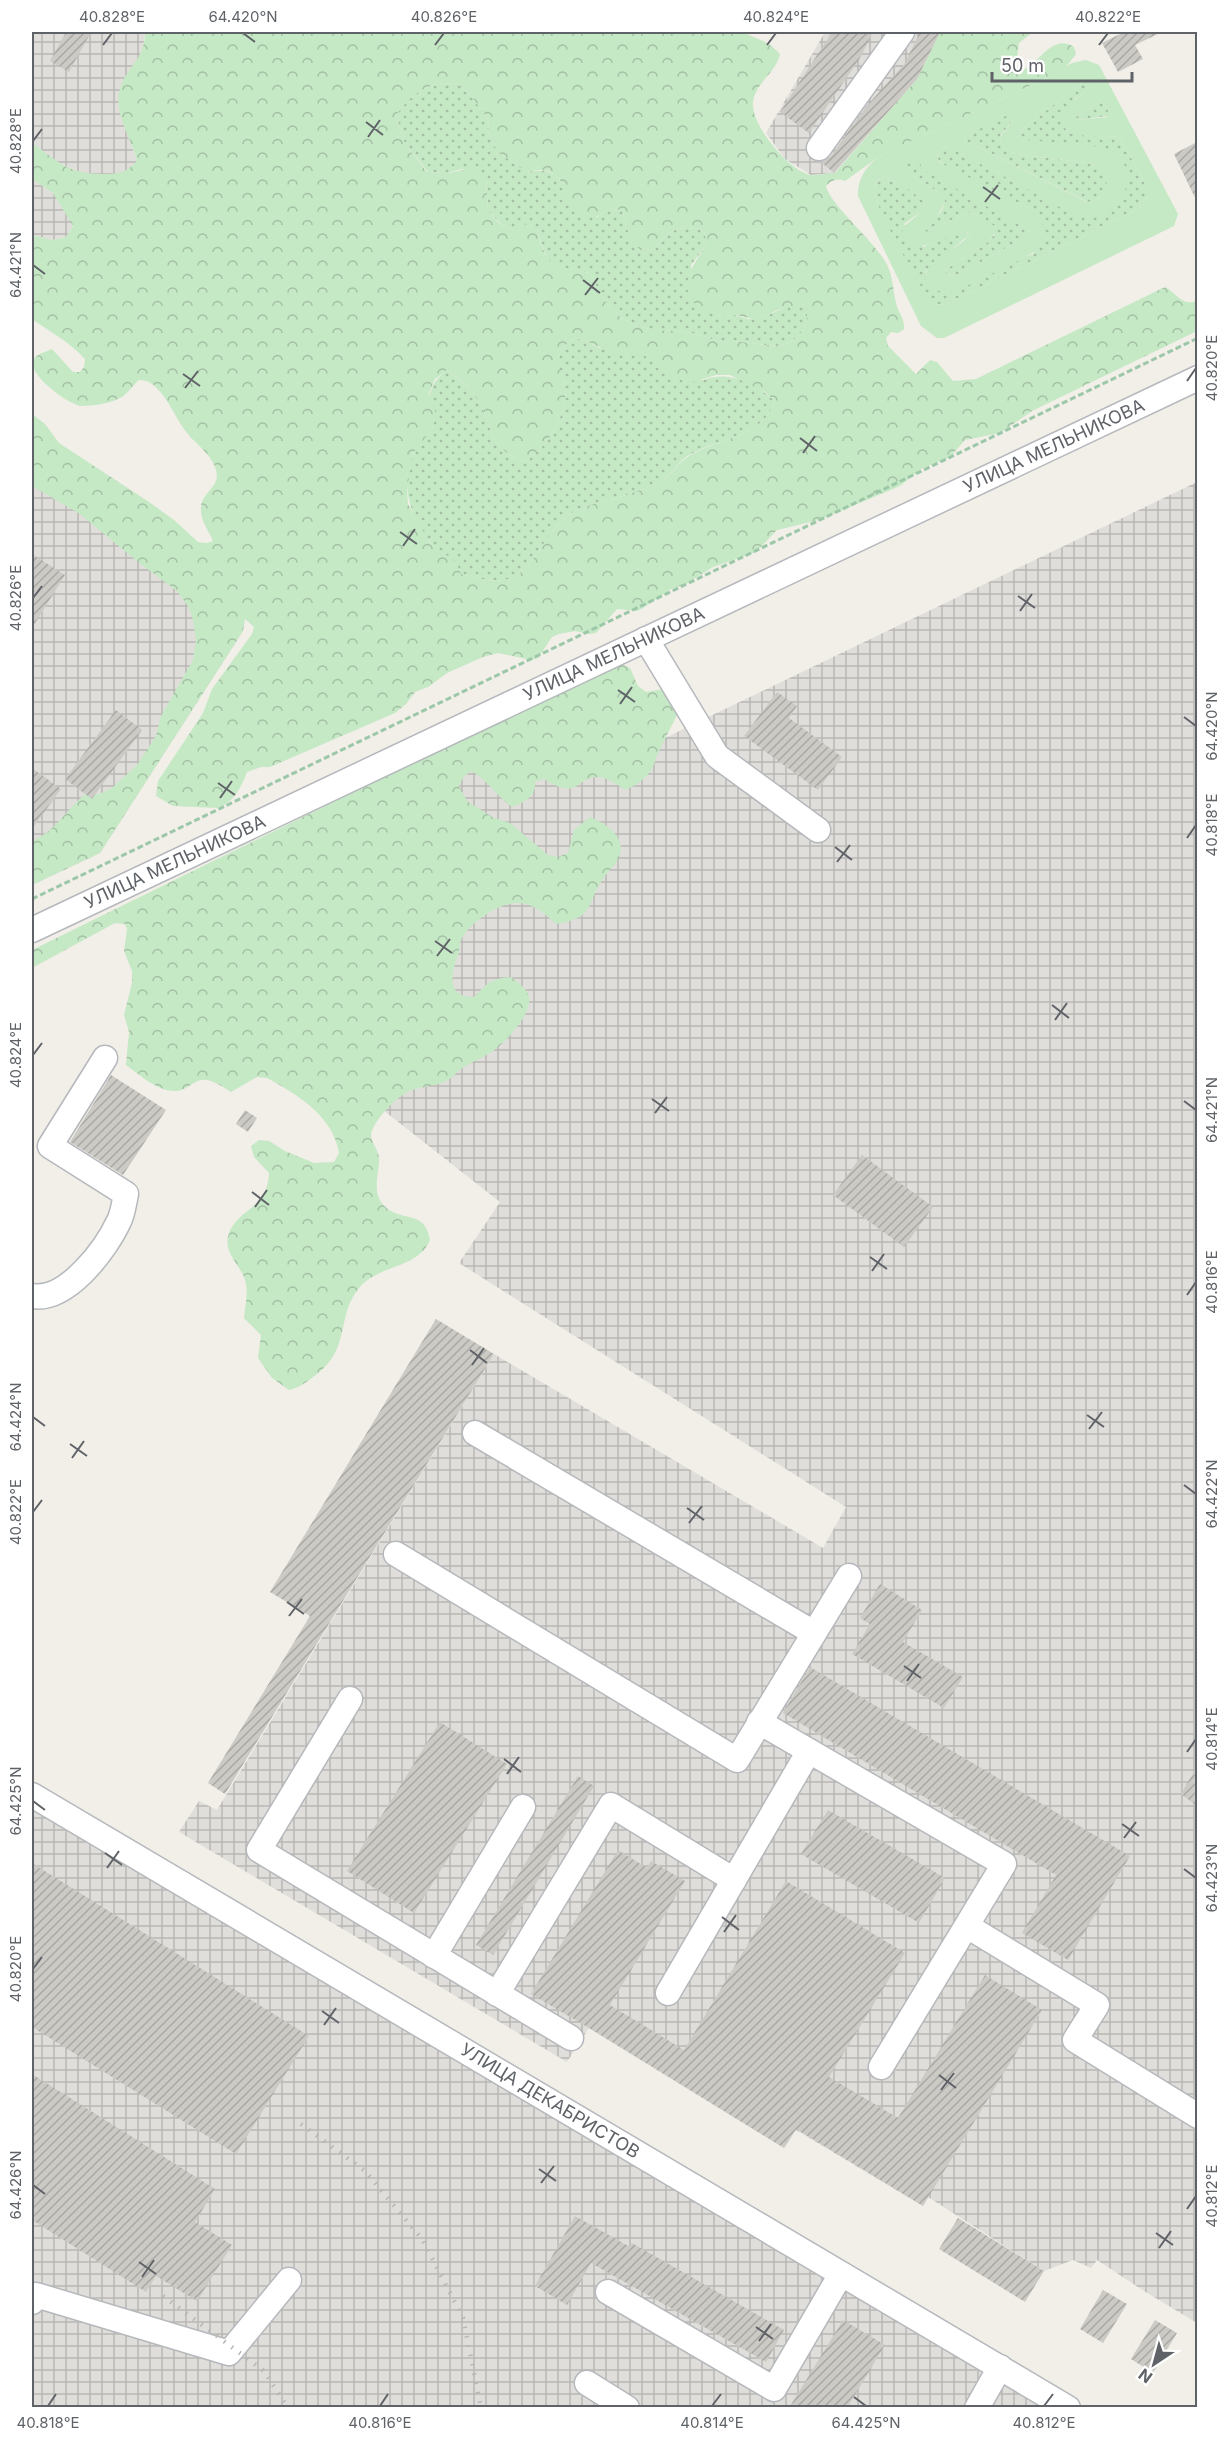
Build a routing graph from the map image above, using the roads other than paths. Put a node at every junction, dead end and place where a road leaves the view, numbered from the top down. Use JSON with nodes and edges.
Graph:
{"nodes":[{"id":1,"x":902,"y":32,"type":"edge"},
{"id":2,"x":819,"y":148,"type":"dead end"},
{"id":3,"x":1197,"y":378,"type":"edge"},
{"id":4,"x":646,"y":639,"type":"junction"},
{"id":5,"x":818,"y":830,"type":"dead end"},
{"id":6,"x":32,"y":930,"type":"edge"},
{"id":7,"x":105,"y":1058,"type":"dead end"},
{"id":8,"x":32,"y":1296,"type":"edge"},
{"id":9,"x":475,"y":1433,"type":"dead end"},
{"id":10,"x":396,"y":1554,"type":"dead end"},
{"id":11,"x":849,"y":1576,"type":"dead end"},
{"id":12,"x":814,"y":1633,"type":"junction"},
{"id":13,"x":350,"y":1699,"type":"dead end"},
{"id":14,"x":759,"y":1722,"type":"junction"},
{"id":15,"x":810,"y":1751,"type":"junction"},
{"id":16,"x":32,"y":1795,"type":"edge"},
{"id":17,"x":523,"y":1807,"type":"dead end"},
{"id":18,"x":734,"y":1880,"type":"junction"},
{"id":19,"x":967,"y":1926,"type":"junction"},
{"id":20,"x":434,"y":1956,"type":"junction"},
{"id":21,"x":668,"y":1993,"type":"dead end"},
{"id":22,"x":497,"y":1994,"type":"junction"},
{"id":23,"x":571,"y":2038,"type":"dead end"},
{"id":24,"x":880,"y":2067,"type":"dead end"},
{"id":25,"x":1197,"y":2116,"type":"edge"},
{"id":26,"x":841,"y":2274,"type":"junction"},
{"id":27,"x":289,"y":2280,"type":"dead end"},
{"id":28,"x":608,"y":2292,"type":"dead end"},
{"id":29,"x":32,"y":2302,"type":"edge"},
{"id":30,"x":1000,"y":2367,"type":"junction"},
{"id":31,"x":587,"y":2383,"type":"dead end"},
{"id":32,"x":627,"y":2408,"type":"edge"},
{"id":33,"x":977,"y":2408,"type":"edge"},
{"id":34,"x":1068,"y":2408,"type":"edge"}],
"edges":[{"from":1,"to":2,"type":"street"},
{"from":3,"to":4,"type":"street","name":"УЛИЦА МЕЛЬНИКОВА"},
{"from":4,"to":5,"type":"street"},
{"from":4,"to":6,"type":"street","name":"УЛИЦА МЕЛЬНИКОВА"},
{"from":7,"to":8,"type":"street"},
{"from":9,"to":12,"type":"street"},
{"from":10,"to":14,"type":"street"},
{"from":11,"to":12,"type":"street"},
{"from":12,"to":14,"type":"street"},
{"from":13,"to":20,"type":"street"},
{"from":14,"to":15,"type":"street"},
{"from":15,"to":18,"type":"street"},
{"from":15,"to":19,"type":"street"},
{"from":16,"to":26,"type":"street","name":"УЛИЦА ДЕКАБРИСТОВ"},
{"from":17,"to":20,"type":"street"},
{"from":18,"to":21,"type":"street"},
{"from":18,"to":22,"type":"street"},
{"from":19,"to":24,"type":"street"},
{"from":19,"to":25,"type":"street"},
{"from":20,"to":22,"type":"street"},
{"from":22,"to":23,"type":"street"},
{"from":26,"to":28,"type":"street"},
{"from":26,"to":30,"type":"street","name":"УЛИЦА ДЕКАБРИСТОВ"},
{"from":27,"to":29,"type":"street"},
{"from":30,"to":33,"type":"street"},
{"from":30,"to":34,"type":"street","name":"УЛИЦА ДЕКАБРИСТОВ"},
{"from":31,"to":32,"type":"street"}]}
